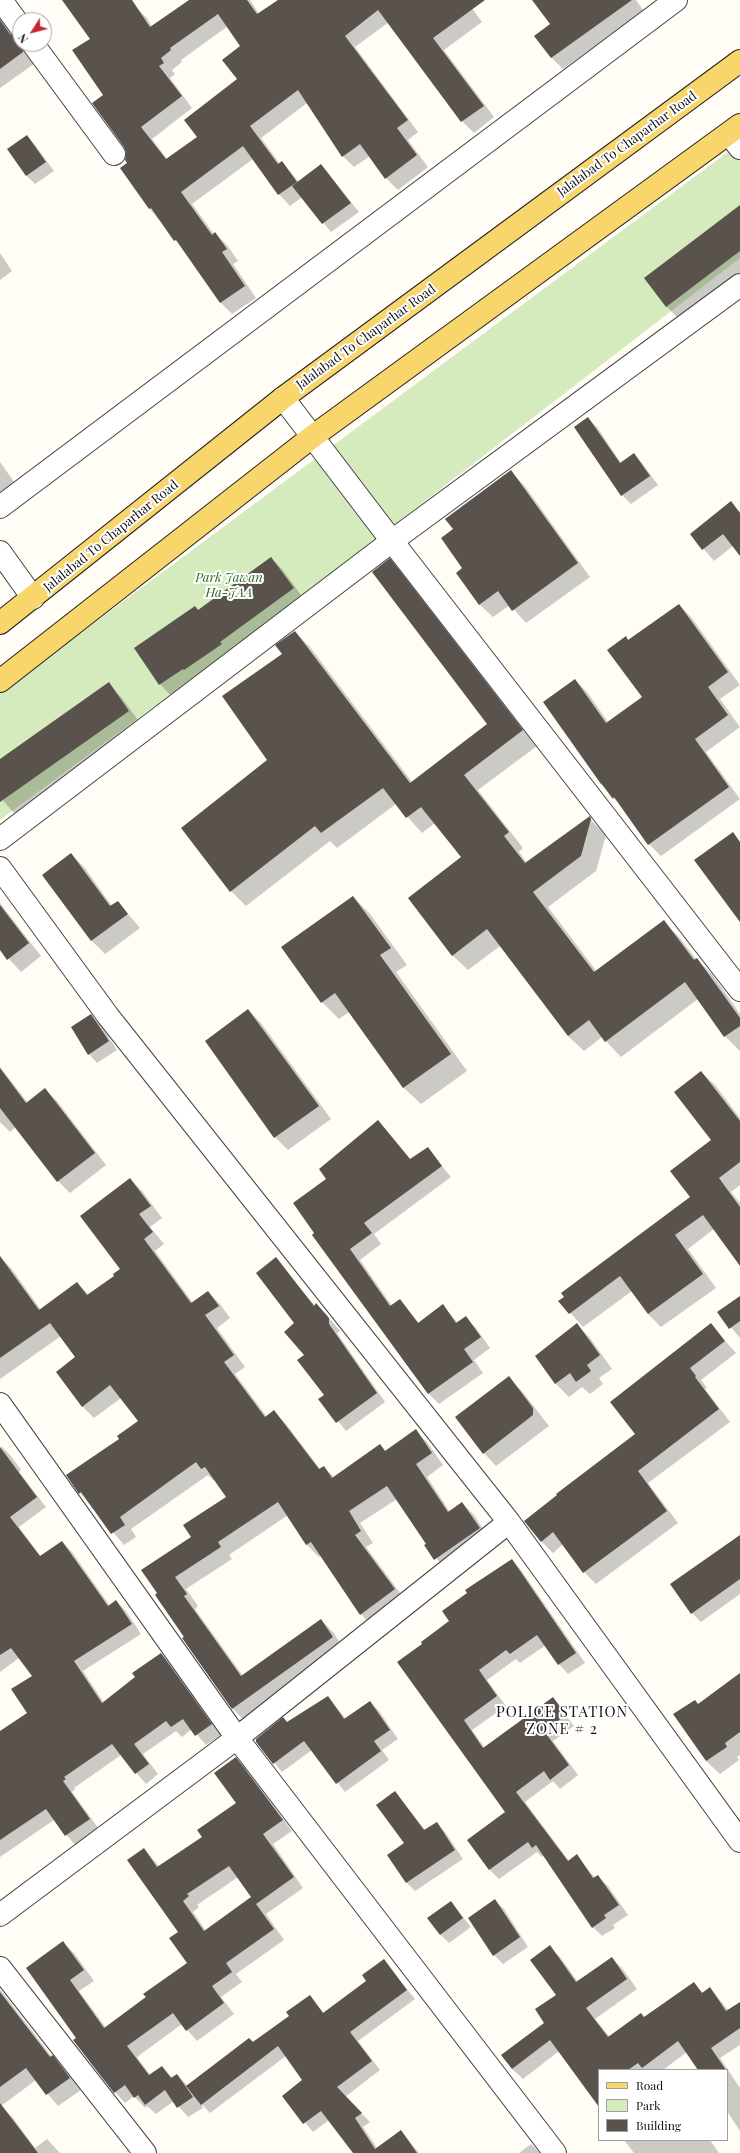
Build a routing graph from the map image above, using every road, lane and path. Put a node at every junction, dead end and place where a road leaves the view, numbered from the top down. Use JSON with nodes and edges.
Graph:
{"nodes":[{"id":1,"x":1,"y":0,"type":"edge"},
{"id":2,"x":676,"y":0,"type":"edge"},
{"id":3,"x":12,"y":15,"type":"edge"},
{"id":4,"x":39,"y":52,"type":"edge"},
{"id":5,"x":740,"y":61,"type":"edge"},
{"id":6,"x":736,"y":136,"type":"edge"},
{"id":7,"x":114,"y":154,"type":"dead end"},
{"id":8,"x":740,"y":285,"type":"edge"},
{"id":9,"x":283,"y":398,"type":"junction"},
{"id":10,"x":312,"y":437,"type":"junction"},
{"id":11,"x":0,"y":507,"type":"edge"},
{"id":12,"x":392,"y":542,"type":"junction"},
{"id":13,"x":0,"y":552,"type":"edge"},
{"id":14,"x":33,"y":598,"type":"junction"},
{"id":15,"x":0,"y":623,"type":"edge"},
{"id":16,"x":0,"y":681,"type":"edge"},
{"id":17,"x":0,"y":839,"type":"edge"},
{"id":18,"x":0,"y":868,"type":"edge"},
{"id":19,"x":740,"y":990,"type":"edge"},
{"id":20,"x":0,"y":1404,"type":"edge"},
{"id":21,"x":509,"y":1522,"type":"junction"},
{"id":22,"x":237,"y":1738,"type":"junction"},
{"id":23,"x":740,"y":1841,"type":"edge"},
{"id":24,"x":0,"y":1915,"type":"edge"},
{"id":25,"x":0,"y":1968,"type":"edge"},
{"id":26,"x":145,"y":2153,"type":"edge"},
{"id":27,"x":555,"y":2153,"type":"edge"}],
"edges":[{"from":1,"to":3,"type":"street"},
{"from":2,"to":11,"type":"street"},
{"from":4,"to":7,"type":"street"},
{"from":5,"to":9,"type":"main road","name":"Jalalabad To Chaparhar Road"},
{"from":6,"to":10,"type":"main road"},
{"from":8,"to":12,"type":"street"},
{"from":9,"to":10,"type":"street"},
{"from":9,"to":14,"type":"main road","name":"Jalalabad To Chaparhar Road"},
{"from":10,"to":12,"type":"street"},
{"from":10,"to":16,"type":"main road"},
{"from":12,"to":17,"type":"street"},
{"from":12,"to":19,"type":"street"},
{"from":13,"to":14,"type":"street"},
{"from":14,"to":15,"type":"main road","name":"Jalalabad To Chaparhar Road"},
{"from":18,"to":21,"type":"street"},
{"from":20,"to":22,"type":"street"},
{"from":21,"to":22,"type":"street"},
{"from":21,"to":23,"type":"street"},
{"from":22,"to":24,"type":"street"},
{"from":22,"to":27,"type":"street"},
{"from":25,"to":26,"type":"street"}]}
